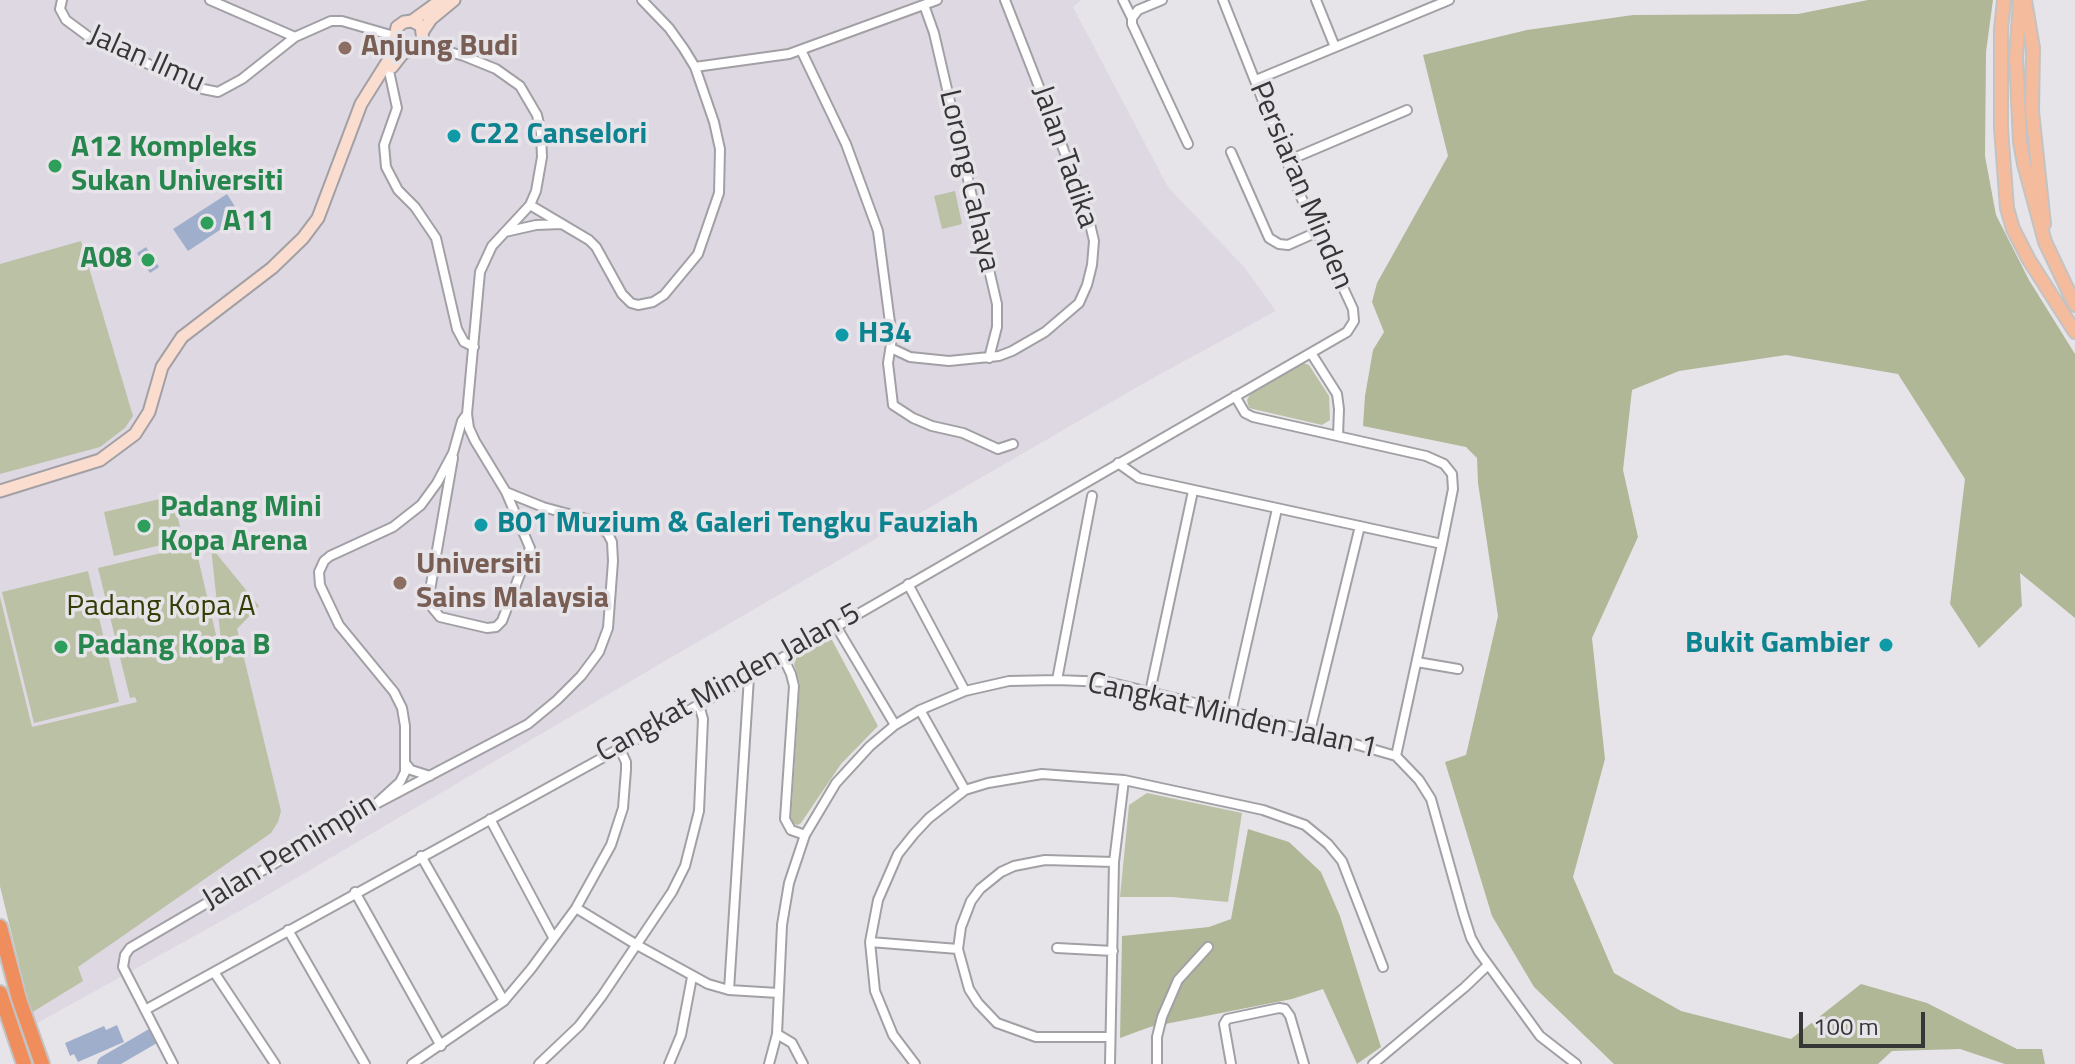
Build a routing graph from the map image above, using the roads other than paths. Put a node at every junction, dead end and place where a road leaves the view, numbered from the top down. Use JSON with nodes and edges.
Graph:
{"nodes":[{"id":1,"x":62,"y":0,"type":"edge"},
{"id":2,"x":210,"y":0,"type":"edge"},
{"id":3,"x":441,"y":0,"type":"edge"},
{"id":4,"x":454,"y":0,"type":"edge"},
{"id":5,"x":642,"y":0,"type":"edge"},
{"id":6,"x":937,"y":0,"type":"edge"},
{"id":7,"x":1005,"y":0,"type":"edge"},
{"id":8,"x":1123,"y":0,"type":"edge"},
{"id":9,"x":1162,"y":0,"type":"edge"},
{"id":10,"x":1223,"y":0,"type":"edge"},
{"id":11,"x":1316,"y":0,"type":"edge"},
{"id":12,"x":1449,"y":0,"type":"edge"},
{"id":13,"x":2004,"y":0,"type":"edge"},
{"id":14,"x":2023,"y":0,"type":"edge"},
{"id":15,"x":924,"y":5,"type":"junction"},
{"id":16,"x":1132,"y":18,"type":"junction"},
{"id":17,"x":412,"y":21,"type":"junction"},
{"id":18,"x":396,"y":35,"type":"junction"},
{"id":19,"x":295,"y":37,"type":"junction"},
{"id":20,"x":418,"y":42,"type":"junction"},
{"id":21,"x":1335,"y":47,"type":"junction"},
{"id":22,"x":801,"y":50,"type":"junction"},
{"id":23,"x":695,"y":67,"type":"junction"},
{"id":24,"x":389,"y":71,"type":"junction"},
{"id":25,"x":1256,"y":80,"type":"junction"},
{"id":26,"x":1407,"y":110,"type":"dead end"},
{"id":27,"x":360,"y":113,"type":"junction"},
{"id":28,"x":1188,"y":144,"type":"dead end"},
{"id":29,"x":1231,"y":152,"type":"dead end"},
{"id":30,"x":1287,"y":161,"type":"junction"},
{"id":31,"x":2028,"y":182,"type":"junction"},
{"id":32,"x":2004,"y":191,"type":"junction"},
{"id":33,"x":530,"y":205,"type":"junction"},
{"id":34,"x":562,"y":224,"type":"junction"},
{"id":35,"x":505,"y":232,"type":"junction"},
{"id":36,"x":1317,"y":232,"type":"junction"},
{"id":37,"x":2045,"y":242,"type":"junction"},
{"id":38,"x":2075,"y":305,"type":"edge"},
{"id":39,"x":2075,"y":332,"type":"edge"},
{"id":40,"x":474,"y":347,"type":"junction"},
{"id":41,"x":891,"y":348,"type":"junction"},
{"id":42,"x":1311,"y":353,"type":"junction"},
{"id":43,"x":989,"y":358,"type":"junction"},
{"id":44,"x":1235,"y":396,"type":"junction"},
{"id":45,"x":467,"y":414,"type":"junction"},
{"id":46,"x":1338,"y":436,"type":"junction"},
{"id":47,"x":1013,"y":444,"type":"dead end"},
{"id":48,"x":477,"y":445,"type":"junction"},
{"id":49,"x":454,"y":450,"type":"junction"},
{"id":50,"x":1118,"y":463,"type":"junction"},
{"id":51,"x":0,"y":491,"type":"edge"},
{"id":52,"x":1193,"y":491,"type":"junction"},
{"id":53,"x":506,"y":492,"type":"junction"},
{"id":54,"x":1092,"y":496,"type":"dead end"},
{"id":55,"x":1277,"y":509,"type":"junction"},
{"id":56,"x":1360,"y":526,"type":"junction"},
{"id":57,"x":1442,"y":544,"type":"junction"},
{"id":58,"x":908,"y":584,"type":"junction"},
{"id":59,"x":836,"y":626,"type":"junction"},
{"id":60,"x":783,"y":657,"type":"junction"},
{"id":61,"x":1417,"y":662,"type":"junction"},
{"id":62,"x":1458,"y":669,"type":"dead end"},
{"id":63,"x":749,"y":677,"type":"junction"},
{"id":64,"x":1057,"y":680,"type":"junction"},
{"id":65,"x":965,"y":691,"type":"junction"},
{"id":66,"x":1150,"y":692,"type":"junction"},
{"id":67,"x":699,"y":705,"type":"junction"},
{"id":68,"x":920,"y":710,"type":"junction"},
{"id":69,"x":1231,"y":712,"type":"junction"},
{"id":70,"x":895,"y":725,"type":"junction"},
{"id":71,"x":1310,"y":731,"type":"junction"},
{"id":72,"x":619,"y":747,"type":"junction"},
{"id":73,"x":1396,"y":756,"type":"junction"},
{"id":74,"x":406,"y":764,"type":"junction"},
{"id":75,"x":430,"y":776,"type":"junction"},
{"id":76,"x":1124,"y":780,"type":"junction"},
{"id":77,"x":965,"y":790,"type":"junction"},
{"id":78,"x":376,"y":804,"type":"junction"},
{"id":79,"x":490,"y":819,"type":"junction"},
{"id":80,"x":805,"y":835,"type":"junction"},
{"id":81,"x":421,"y":856,"type":"junction"},
{"id":82,"x":1114,"y":862,"type":"junction"},
{"id":83,"x":355,"y":892,"type":"junction"},
{"id":84,"x":576,"y":908,"type":"junction"},
{"id":85,"x":0,"y":927,"type":"edge"},
{"id":86,"x":288,"y":930,"type":"junction"},
{"id":87,"x":553,"y":937,"type":"junction"},
{"id":88,"x":870,"y":942,"type":"junction"},
{"id":89,"x":637,"y":945,"type":"junction"},
{"id":90,"x":1208,"y":947,"type":"dead end"},
{"id":91,"x":1057,"y":948,"type":"dead end"},
{"id":92,"x":958,"y":949,"type":"junction"},
{"id":93,"x":1113,"y":951,"type":"junction"},
{"id":94,"x":1488,"y":965,"type":"junction"},
{"id":95,"x":1383,"y":967,"type":"dead end"},
{"id":96,"x":214,"y":972,"type":"junction"},
{"id":97,"x":692,"y":977,"type":"junction"},
{"id":98,"x":729,"y":990,"type":"junction"},
{"id":99,"x":0,"y":993,"type":"edge"},
{"id":100,"x":778,"y":993,"type":"junction"},
{"id":101,"x":504,"y":1001,"type":"junction"},
{"id":102,"x":145,"y":1010,"type":"junction"},
{"id":103,"x":777,"y":1034,"type":"junction"},
{"id":104,"x":1110,"y":1037,"type":"junction"},
{"id":105,"x":441,"y":1046,"type":"junction"},
{"id":106,"x":24,"y":1064,"type":"edge"},
{"id":107,"x":42,"y":1064,"type":"edge"},
{"id":108,"x":173,"y":1064,"type":"edge"},
{"id":109,"x":275,"y":1064,"type":"edge"},
{"id":110,"x":365,"y":1064,"type":"edge"},
{"id":111,"x":412,"y":1064,"type":"edge"},
{"id":112,"x":539,"y":1064,"type":"edge"},
{"id":113,"x":669,"y":1064,"type":"edge"},
{"id":114,"x":769,"y":1064,"type":"edge"},
{"id":115,"x":803,"y":1064,"type":"edge"},
{"id":116,"x":915,"y":1064,"type":"edge"},
{"id":117,"x":1110,"y":1064,"type":"edge"},
{"id":118,"x":1157,"y":1064,"type":"edge"},
{"id":119,"x":1231,"y":1064,"type":"edge"},
{"id":120,"x":1304,"y":1064,"type":"edge"},
{"id":121,"x":1375,"y":1064,"type":"edge"},
{"id":122,"x":1576,"y":1064,"type":"edge"}],
"edges":[{"from":1,"to":19,"type":"street","name":"Jalan Ilmu"},
{"from":2,"to":19,"type":"street"},
{"from":3,"to":17,"type":"street"},
{"from":4,"to":20,"type":"street"},
{"from":5,"to":23,"type":"street"},
{"from":6,"to":15,"type":"street"},
{"from":7,"to":43,"type":"street","name":"Jalan Tadika"},
{"from":8,"to":16,"type":"street"},
{"from":9,"to":16,"type":"street"},
{"from":10,"to":25,"type":"street","name":"Persiaran Minden"},
{"from":11,"to":21,"type":"street"},
{"from":12,"to":21,"type":"street"},
{"from":13,"to":32,"type":"main road"},
{"from":14,"to":31,"type":"main road"},
{"from":14,"to":37,"type":"main road"},
{"from":15,"to":22,"type":"street"},
{"from":15,"to":43,"type":"street","name":"Lorong Cahaya"},
{"from":16,"to":28,"type":"street"},
{"from":17,"to":18,"type":"street"},
{"from":17,"to":20,"type":"street"},
{"from":18,"to":19,"type":"street","name":"Jalan Ilmu"},
{"from":18,"to":20,"type":"street"},
{"from":18,"to":27,"type":"street"},
{"from":20,"to":24,"type":"street"},
{"from":20,"to":33,"type":"street"},
{"from":21,"to":25,"type":"street"},
{"from":22,"to":23,"type":"street"},
{"from":22,"to":41,"type":"street"},
{"from":23,"to":34,"type":"street"},
{"from":24,"to":27,"type":"street"},
{"from":24,"to":40,"type":"street"},
{"from":25,"to":30,"type":"street","name":"Persiaran Minden"},
{"from":26,"to":30,"type":"street"},
{"from":27,"to":51,"type":"street"},
{"from":29,"to":36,"type":"street"},
{"from":30,"to":36,"type":"street","name":"Persiaran Minden"},
{"from":31,"to":32,"type":"main road"},
{"from":31,"to":37,"type":"main road"},
{"from":32,"to":39,"type":"main road"},
{"from":33,"to":34,"type":"street"},
{"from":33,"to":35,"type":"street"},
{"from":34,"to":35,"type":"street"},
{"from":35,"to":40,"type":"street"},
{"from":36,"to":42,"type":"street","name":"Persiaran Minden"},
{"from":37,"to":38,"type":"main road"},
{"from":40,"to":45,"type":"street"},
{"from":41,"to":43,"type":"street","name":"Jalan Tadika"},
{"from":41,"to":47,"type":"street"},
{"from":42,"to":44,"type":"street","name":"Cangkat Minden Jalan 5"},
{"from":42,"to":46,"type":"street"},
{"from":44,"to":46,"type":"street"},
{"from":44,"to":50,"type":"street","name":"Cangkat Minden Jalan 5"},
{"from":45,"to":48,"type":"street"},
{"from":45,"to":49,"type":"street"},
{"from":46,"to":57,"type":"street"},
{"from":48,"to":49,"type":"street"},
{"from":48,"to":53,"type":"street"},
{"from":49,"to":53,"type":"street"},
{"from":49,"to":74,"type":"street"},
{"from":50,"to":52,"type":"street"},
{"from":50,"to":58,"type":"street","name":"Cangkat Minden Jalan 5"},
{"from":52,"to":55,"type":"street"},
{"from":52,"to":66,"type":"street"},
{"from":53,"to":75,"type":"street"},
{"from":54,"to":64,"type":"street"},
{"from":55,"to":56,"type":"street"},
{"from":55,"to":69,"type":"street"},
{"from":56,"to":57,"type":"street"},
{"from":56,"to":71,"type":"street"},
{"from":57,"to":61,"type":"street"},
{"from":58,"to":59,"type":"street","name":"Cangkat Minden Jalan 5"},
{"from":58,"to":65,"type":"street"},
{"from":59,"to":60,"type":"street","name":"Cangkat Minden Jalan 5"},
{"from":59,"to":70,"type":"street"},
{"from":60,"to":63,"type":"street","name":"Cangkat Minden Jalan 5"},
{"from":60,"to":80,"type":"street"},
{"from":61,"to":62,"type":"street"},
{"from":61,"to":73,"type":"street"},
{"from":63,"to":67,"type":"street","name":"Cangkat Minden Jalan 5"},
{"from":63,"to":98,"type":"street"},
{"from":64,"to":65,"type":"street","name":"Cangkat Minden Jalan 1"},
{"from":64,"to":66,"type":"street","name":"Cangkat Minden Jalan 1"},
{"from":65,"to":68,"type":"street","name":"Cangkat Minden Jalan 1"},
{"from":66,"to":69,"type":"street","name":"Cangkat Minden Jalan 1"},
{"from":67,"to":72,"type":"street","name":"Cangkat Minden Jalan 5"},
{"from":67,"to":89,"type":"street"},
{"from":68,"to":70,"type":"street","name":"Cangkat Minden Jalan 1"},
{"from":68,"to":77,"type":"street"},
{"from":69,"to":71,"type":"street","name":"Cangkat Minden Jalan 1"},
{"from":70,"to":80,"type":"street","name":"Cangkat Minden Jalan 1"},
{"from":71,"to":73,"type":"street","name":"Cangkat Minden Jalan 1"},
{"from":72,"to":79,"type":"street","name":"Cangkat Minden Jalan 5"},
{"from":72,"to":84,"type":"street"},
{"from":73,"to":94,"type":"street","name":"Cangkat Minden Jalan 1"},
{"from":74,"to":75,"type":"street"},
{"from":74,"to":78,"type":"street","name":"Jalan Pemimpin"},
{"from":75,"to":78,"type":"street"},
{"from":76,"to":77,"type":"street"},
{"from":76,"to":82,"type":"street"},
{"from":76,"to":95,"type":"street"},
{"from":77,"to":88,"type":"street"},
{"from":78,"to":102,"type":"street","name":"Jalan Pemimpin"},
{"from":79,"to":81,"type":"street","name":"Cangkat Minden Jalan 5"},
{"from":79,"to":87,"type":"street"},
{"from":80,"to":100,"type":"street","name":"Cangkat Minden Jalan 1"},
{"from":81,"to":83,"type":"street","name":"Cangkat Minden Jalan 5"},
{"from":81,"to":101,"type":"street"},
{"from":82,"to":92,"type":"street"},
{"from":82,"to":93,"type":"street"},
{"from":83,"to":86,"type":"street","name":"Cangkat Minden Jalan 5"},
{"from":83,"to":105,"type":"street"},
{"from":84,"to":87,"type":"street"},
{"from":84,"to":89,"type":"street"},
{"from":85,"to":107,"type":"highway"},
{"from":86,"to":96,"type":"street","name":"Cangkat Minden Jalan 5"},
{"from":86,"to":110,"type":"street"},
{"from":87,"to":101,"type":"street"},
{"from":88,"to":92,"type":"street"},
{"from":88,"to":116,"type":"street"},
{"from":89,"to":97,"type":"street"},
{"from":89,"to":112,"type":"street"},
{"from":90,"to":118,"type":"street"},
{"from":91,"to":93,"type":"street"},
{"from":92,"to":104,"type":"street"},
{"from":93,"to":104,"type":"street"},
{"from":94,"to":121,"type":"street"},
{"from":94,"to":122,"type":"street","name":"Cangkat Minden Jalan 1"},
{"from":96,"to":102,"type":"street","name":"Cangkat Minden Jalan 5"},
{"from":96,"to":109,"type":"street"},
{"from":97,"to":98,"type":"street"},
{"from":97,"to":113,"type":"street"},
{"from":98,"to":100,"type":"street"},
{"from":99,"to":106,"type":"highway"},
{"from":100,"to":103,"type":"street","name":"Cangkat Minden Jalan 1"},
{"from":101,"to":105,"type":"street"},
{"from":102,"to":108,"type":"street"},
{"from":103,"to":114,"type":"street","name":"Cangkat Minden Jalan 1"},
{"from":103,"to":115,"type":"street"},
{"from":104,"to":117,"type":"street"},
{"from":105,"to":111,"type":"street"},
{"from":119,"to":120,"type":"street"}]}
